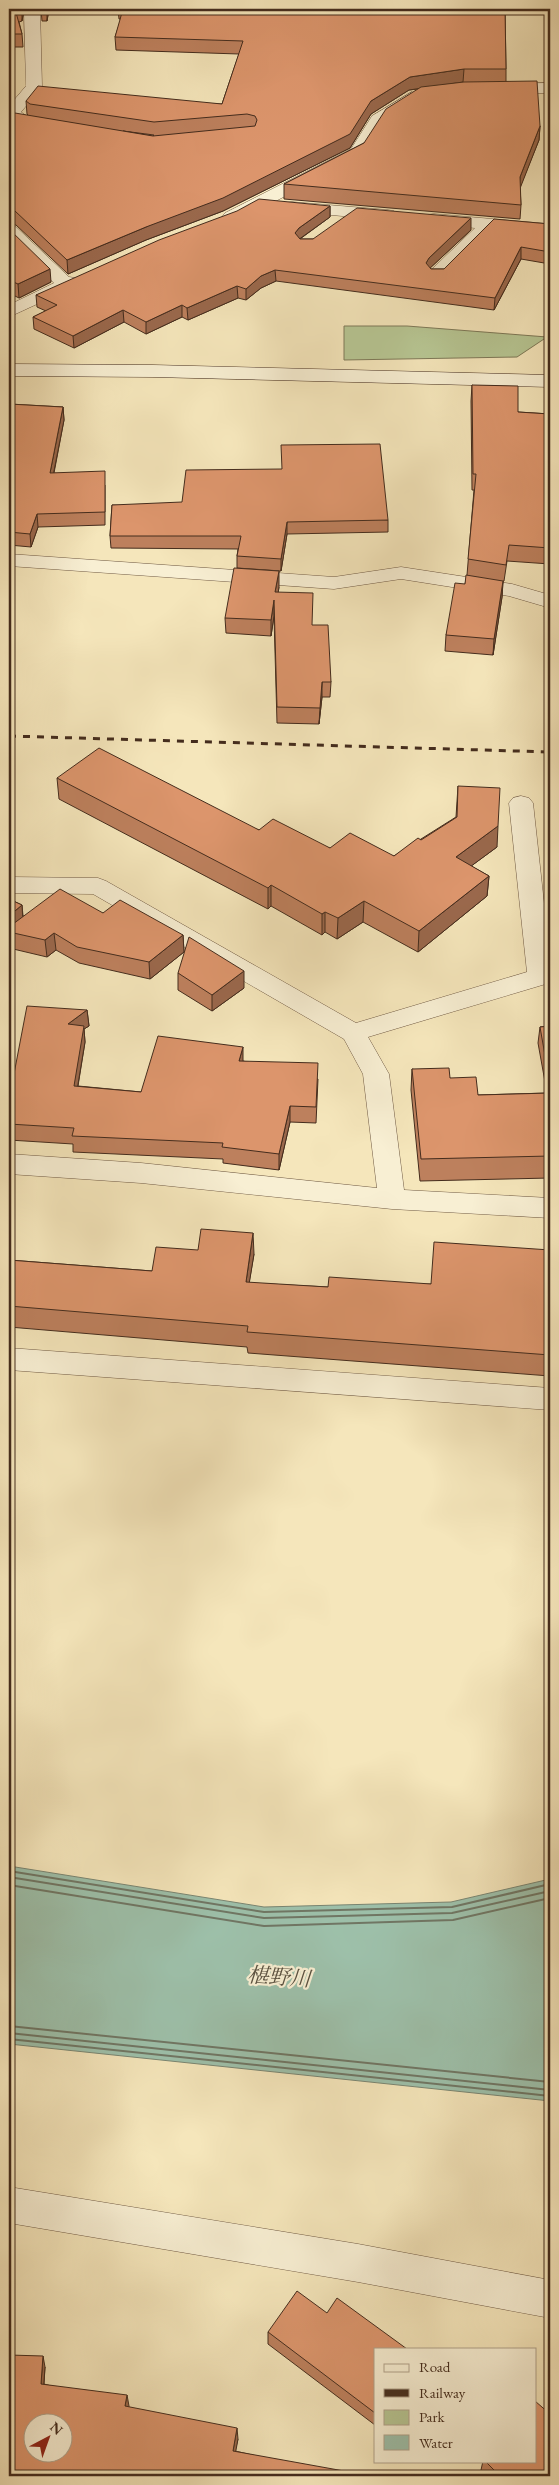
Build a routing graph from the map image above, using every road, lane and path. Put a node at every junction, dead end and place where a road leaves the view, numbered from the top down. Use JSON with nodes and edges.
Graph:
{"nodes":[{"id":1,"x":16,"y":9,"type":"edge"},
{"id":2,"x":32,"y":9,"type":"edge"},
{"id":3,"x":550,"y":88,"type":"edge"},
{"id":4,"x":482,"y":89,"type":"edge"},
{"id":5,"x":426,"y":94,"type":"edge"},
{"id":6,"x":62,"y":128,"type":"edge"},
{"id":7,"x":258,"y":204,"type":"junction"},
{"id":8,"x":352,"y":212,"type":"junction"},
{"id":9,"x":401,"y":216,"type":"edge"},
{"id":10,"x":420,"y":218,"type":"edge"},
{"id":11,"x":213,"y":224,"type":"edge"},
{"id":12,"x":489,"y":224,"type":"junction"},
{"id":13,"x":329,"y":228,"type":"edge"},
{"id":14,"x":9,"y":230,"type":"edge"},
{"id":15,"x":550,"y":230,"type":"edge"},
{"id":16,"x":436,"y":275,"type":"edge"},
{"id":17,"x":84,"y":276,"type":"edge"},
{"id":18,"x":66,"y":284,"type":"junction"},
{"id":19,"x":9,"y":312,"type":"edge"},
{"id":20,"x":9,"y":370,"type":"edge"},
{"id":21,"x":550,"y":381,"type":"edge"},
{"id":22,"x":9,"y":560,"type":"edge"},
{"id":23,"x":550,"y":602,"type":"edge"},
{"id":24,"x":521,"y":803,"type":"dead end"},
{"id":25,"x":9,"y":885,"type":"edge"},
{"id":26,"x":353,"y":1033,"type":"junction"},
{"id":27,"x":9,"y":1164,"type":"edge"},
{"id":28,"x":392,"y":1199,"type":"junction"},
{"id":29,"x":550,"y":1208,"type":"edge"},
{"id":30,"x":9,"y":1359,"type":"edge"},
{"id":31,"x":550,"y":1399,"type":"edge"},
{"id":32,"x":9,"y":2205,"type":"edge"},
{"id":33,"x":550,"y":2299,"type":"edge"}],
"edges":[{"from":1,"to":2,"type":"street"},
{"from":2,"to":6,"type":"street"},
{"from":3,"to":4,"type":"street"},
{"from":5,"to":7,"type":"street"},
{"from":7,"to":8,"type":"street"},
{"from":7,"to":11,"type":"street"},
{"from":8,"to":9,"type":"street"},
{"from":8,"to":13,"type":"street"},
{"from":10,"to":12,"type":"street"},
{"from":12,"to":15,"type":"street"},
{"from":12,"to":16,"type":"street"},
{"from":14,"to":18,"type":"street"},
{"from":17,"to":18,"type":"street"},
{"from":18,"to":19,"type":"street"},
{"from":20,"to":21,"type":"street"},
{"from":22,"to":23,"type":"street"},
{"from":24,"to":26,"type":"street"},
{"from":25,"to":26,"type":"street"},
{"from":26,"to":28,"type":"street"},
{"from":27,"to":28,"type":"street"},
{"from":28,"to":29,"type":"street"},
{"from":30,"to":31,"type":"street"},
{"from":32,"to":33,"type":"street"}]}
